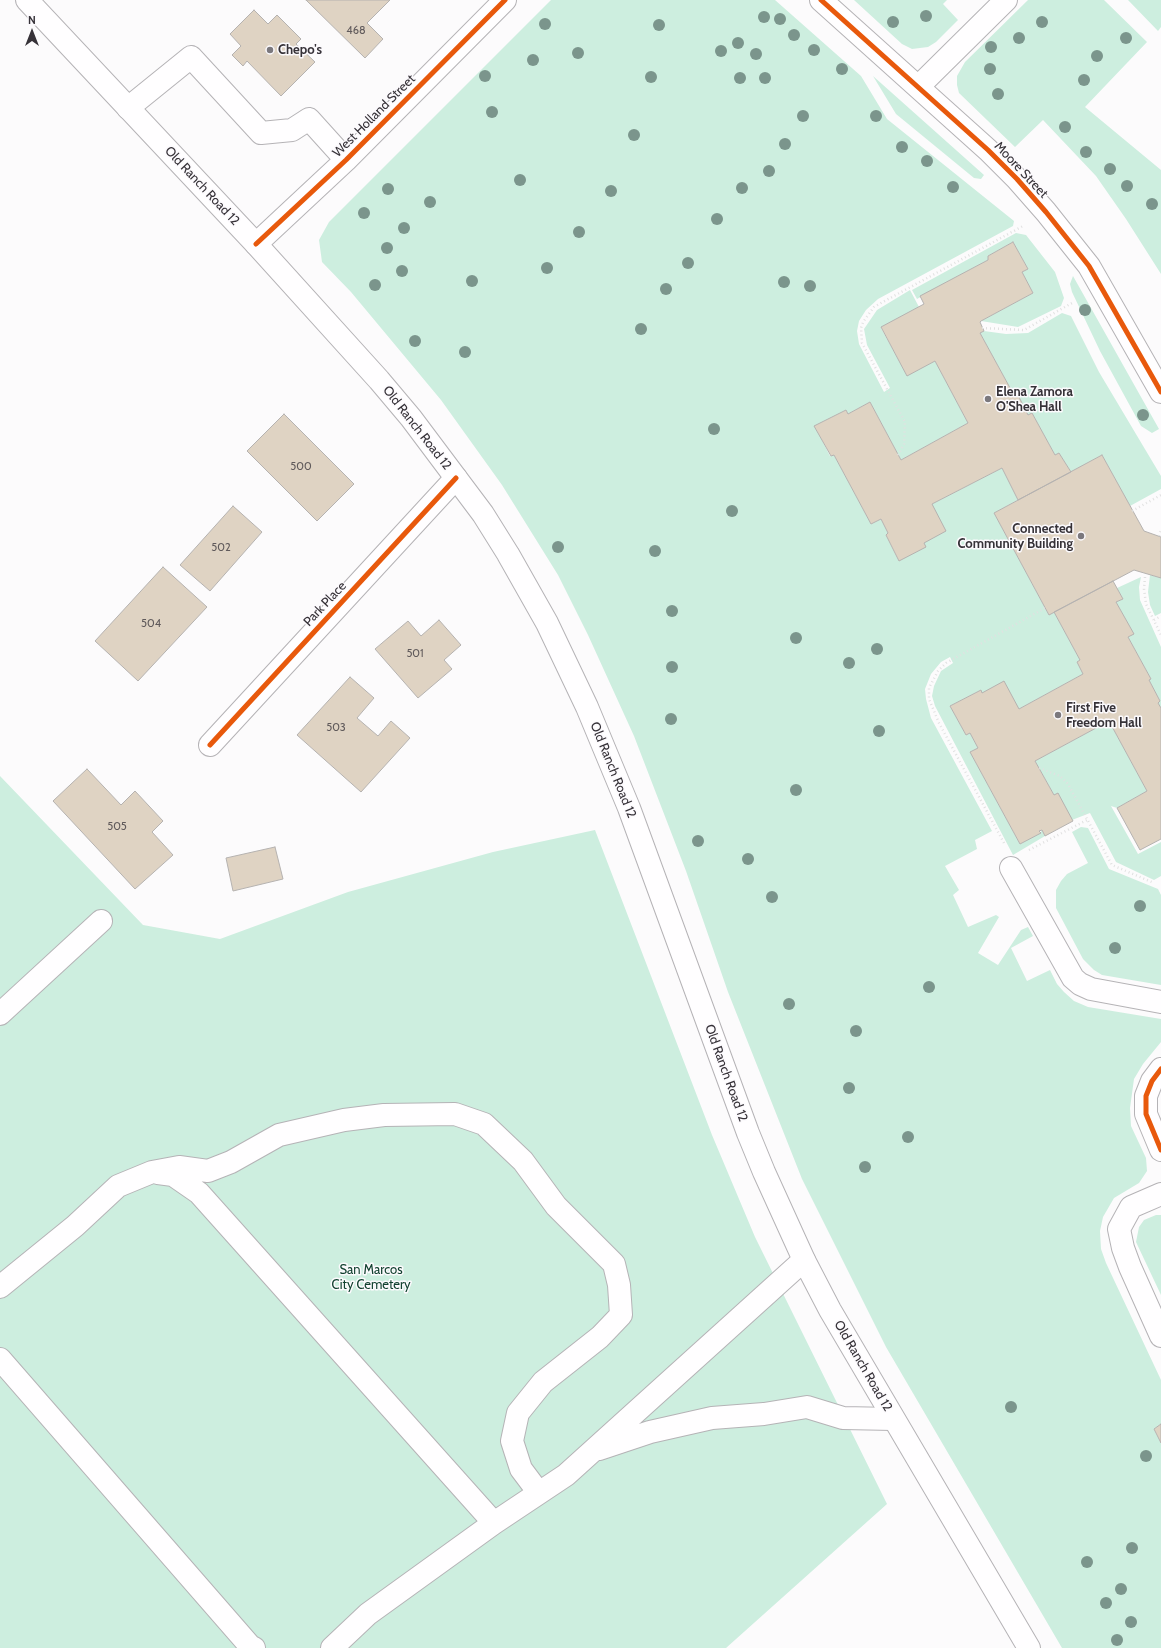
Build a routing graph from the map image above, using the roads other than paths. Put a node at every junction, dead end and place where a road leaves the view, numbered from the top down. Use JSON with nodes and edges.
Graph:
{"nodes":[{"id":1,"x":27,"y":0,"type":"edge"},
{"id":2,"x":505,"y":0,"type":"edge"},
{"id":3,"x":821,"y":0,"type":"edge"},
{"id":4,"x":1006,"y":0,"type":"edge"},
{"id":5,"x":919,"y":86,"type":"junction"},
{"id":6,"x":128,"y":108,"type":"junction"},
{"id":7,"x":346,"y":160,"type":"junction"},
{"id":8,"x":256,"y":244,"type":"junction"},
{"id":9,"x":1161,"y":392,"type":"edge"},
{"id":10,"x":456,"y":478,"type":"junction"},
{"id":11,"x":210,"y":745,"type":"dead end"},
{"id":12,"x":1011,"y":868,"type":"dead end"},
{"id":13,"x":102,"y":921,"type":"dead end"},
{"id":14,"x":1161,"y":1002,"type":"edge"},
{"id":15,"x":0,"y":1014,"type":"edge"},
{"id":16,"x":1161,"y":1069,"type":"edge"},
{"id":17,"x":1161,"y":1150,"type":"edge"},
{"id":18,"x":152,"y":1172,"type":"junction"},
{"id":19,"x":1161,"y":1194,"type":"edge"},
{"id":20,"x":804,"y":1260,"type":"junction"},
{"id":21,"x":0,"y":1287,"type":"edge"},
{"id":22,"x":1161,"y":1336,"type":"edge"},
{"id":23,"x":0,"y":1359,"type":"edge"},
{"id":24,"x":893,"y":1419,"type":"junction"},
{"id":25,"x":592,"y":1451,"type":"junction"},
{"id":26,"x":539,"y":1493,"type":"junction"},
{"id":27,"x":494,"y":1523,"type":"junction"},
{"id":28,"x":254,"y":1648,"type":"edge"},
{"id":29,"x":332,"y":1648,"type":"edge"},
{"id":30,"x":1029,"y":1648,"type":"edge"}],
"edges":[{"from":1,"to":6,"type":"main road","name":"Old Ranch Road 12"},
{"from":2,"to":7,"type":"main road","name":"West Holland Street"},
{"from":3,"to":5,"type":"main road","name":"Moore Street"},
{"from":4,"to":5,"type":"main road"},
{"from":5,"to":9,"type":"main road","name":"Moore Street"},
{"from":6,"to":7,"type":"main road"},
{"from":6,"to":8,"type":"main road","name":"Old Ranch Road 12"},
{"from":7,"to":8,"type":"main road","name":"West Holland Street"},
{"from":8,"to":10,"type":"main road","name":"Old Ranch Road 12"},
{"from":10,"to":11,"type":"main road","name":"Park Place"},
{"from":10,"to":20,"type":"main road","name":"Old Ranch Road 12"},
{"from":12,"to":14,"type":"main road"},
{"from":13,"to":15,"type":"main road"},
{"from":16,"to":17,"type":"main road"},
{"from":18,"to":21,"type":"main road"},
{"from":18,"to":26,"type":"main road"},
{"from":18,"to":27,"type":"main road"},
{"from":19,"to":22,"type":"main road"},
{"from":20,"to":24,"type":"main road","name":"Old Ranch Road 12"},
{"from":20,"to":25,"type":"main road"},
{"from":23,"to":28,"type":"main road"},
{"from":24,"to":25,"type":"main road"},
{"from":24,"to":30,"type":"main road","name":"Old Ranch Road 12"},
{"from":25,"to":26,"type":"main road"},
{"from":26,"to":27,"type":"main road"},
{"from":27,"to":29,"type":"main road"}]}
